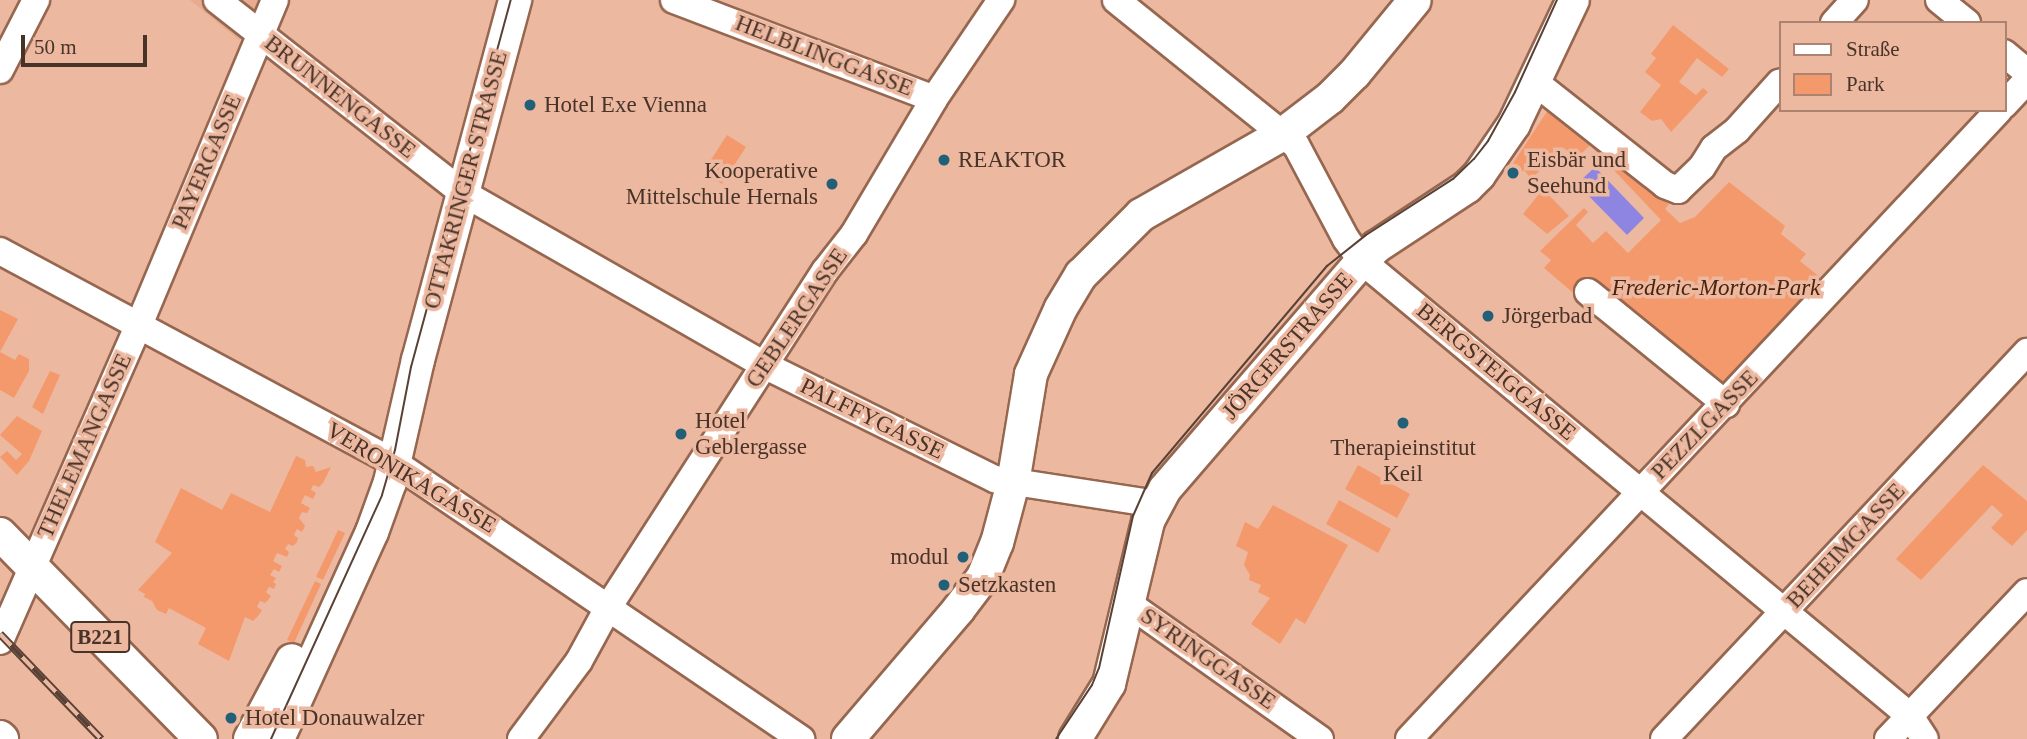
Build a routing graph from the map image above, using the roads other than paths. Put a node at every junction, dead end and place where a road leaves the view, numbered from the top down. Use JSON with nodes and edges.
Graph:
{"nodes":[{"id":1,"x":36,"y":0,"type":"edge"},
{"id":2,"x":217,"y":0,"type":"edge"},
{"id":3,"x":275,"y":0,"type":"edge"},
{"id":4,"x":515,"y":0,"type":"edge"},
{"id":5,"x":674,"y":0,"type":"edge"},
{"id":6,"x":1001,"y":0,"type":"edge"},
{"id":7,"x":1116,"y":0,"type":"edge"},
{"id":8,"x":1415,"y":0,"type":"edge"},
{"id":9,"x":1573,"y":0,"type":"edge"},
{"id":10,"x":1855,"y":0,"type":"edge"},
{"id":11,"x":1939,"y":0,"type":"edge"},
{"id":12,"x":1836,"y":21,"type":"edge"},
{"id":13,"x":1965,"y":21,"type":"edge"},
{"id":14,"x":261,"y":36,"type":"junction"},
{"id":15,"x":2006,"y":55,"type":"edge"},
{"id":16,"x":3,"y":58,"type":"edge"},
{"id":17,"x":2027,"y":72,"type":"edge"},
{"id":18,"x":2027,"y":80,"type":"edge"},
{"id":19,"x":1536,"y":83,"type":"junction"},
{"id":20,"x":1778,"y":84,"type":"edge"},
{"id":21,"x":934,"y":99,"type":"junction"},
{"id":22,"x":2006,"y":103,"type":"edge"},
{"id":23,"x":1997,"y":112,"type":"edge"},
{"id":24,"x":1283,"y":134,"type":"junction"},
{"id":25,"x":463,"y":193,"type":"junction"},
{"id":26,"x":0,"y":251,"type":"edge"},
{"id":27,"x":1362,"y":261,"type":"junction"},
{"id":28,"x":1588,"y":292,"type":"dead end"},
{"id":29,"x":139,"y":325,"type":"junction"},
{"id":30,"x":2027,"y":352,"type":"edge"},
{"id":31,"x":764,"y":365,"type":"junction"},
{"id":32,"x":1726,"y":404,"type":"junction"},
{"id":33,"x":388,"y":459,"type":"junction"},
{"id":34,"x":1013,"y":483,"type":"junction"},
{"id":35,"x":1640,"y":492,"type":"junction"},
{"id":36,"x":1156,"y":504,"type":"junction"},
{"id":37,"x":0,"y":534,"type":"edge"},
{"id":38,"x":31,"y":566,"type":"junction"},
{"id":39,"x":2027,"y":592,"type":"edge"},
{"id":40,"x":1129,"y":604,"type":"junction"},
{"id":41,"x":609,"y":606,"type":"junction"},
{"id":42,"x":1784,"y":612,"type":"junction"},
{"id":43,"x":0,"y":641,"type":"edge"},
{"id":44,"x":1910,"y":716,"type":"junction"},
{"id":45,"x":201,"y":739,"type":"edge"},
{"id":46,"x":250,"y":739,"type":"edge"},
{"id":47,"x":278,"y":739,"type":"edge"},
{"id":48,"x":522,"y":739,"type":"edge"},
{"id":49,"x":801,"y":739,"type":"edge"},
{"id":50,"x":848,"y":739,"type":"edge"},
{"id":51,"x":1075,"y":739,"type":"edge"},
{"id":52,"x":1320,"y":739,"type":"edge"},
{"id":53,"x":1409,"y":739,"type":"edge"},
{"id":54,"x":1664,"y":739,"type":"edge"},
{"id":55,"x":1888,"y":739,"type":"edge"},
{"id":56,"x":1925,"y":739,"type":"edge"}],
"edges":[{"from":1,"to":16,"type":"street"},
{"from":2,"to":14,"type":"street","name":"BRUNNENGASSE"},
{"from":3,"to":14,"type":"street","name":"PAYERGASSE"},
{"from":4,"to":25,"type":"main road","name":"OTTAKRINGER STRASSE"},
{"from":5,"to":21,"type":"street","name":"HELBLINGGASSE"},
{"from":6,"to":21,"type":"street","name":"GEBLERGASSE"},
{"from":7,"to":24,"type":"street","name":"BERGSTEIGGASSE"},
{"from":8,"to":24,"type":"main road"},
{"from":9,"to":19,"type":"main road","name":"JÖRGERSTRASSE"},
{"from":10,"to":12,"type":"street"},
{"from":11,"to":13,"type":"street"},
{"from":14,"to":25,"type":"street","name":"BRUNNENGASSE"},
{"from":14,"to":29,"type":"street","name":"PAYERGASSE"},
{"from":15,"to":17,"type":"street"},
{"from":18,"to":22,"type":"street"},
{"from":19,"to":20,"type":"street"},
{"from":19,"to":27,"type":"main road","name":"JÖRGERSTRASSE"},
{"from":21,"to":31,"type":"street","name":"GEBLERGASSE"},
{"from":23,"to":32,"type":"street","name":"PEZZLGASSE"},
{"from":24,"to":27,"type":"street","name":"BERGSTEIGGASSE"},
{"from":24,"to":34,"type":"main road"},
{"from":25,"to":31,"type":"street","name":"PALFFYGASSE"},
{"from":25,"to":33,"type":"main road","name":"OTTAKRINGER STRASSE"},
{"from":26,"to":29,"type":"street","name":"VERONIKAGASSE"},
{"from":27,"to":35,"type":"street","name":"BERGSTEIGGASSE"},
{"from":27,"to":36,"type":"main road","name":"JÖRGERSTRASSE"},
{"from":28,"to":32,"type":"street"},
{"from":29,"to":33,"type":"street","name":"VERONIKAGASSE"},
{"from":29,"to":38,"type":"street","name":"THELEMANGASSE"},
{"from":30,"to":42,"type":"street","name":"BEHEIMGASSE"},
{"from":31,"to":34,"type":"street","name":"PALFFYGASSE"},
{"from":31,"to":41,"type":"street","name":"GEBLERGASSE"},
{"from":32,"to":35,"type":"street","name":"PEZZLGASSE"},
{"from":33,"to":41,"type":"street","name":"VERONIKAGASSE"},
{"from":33,"to":46,"type":"main road","name":"OTTAKRINGER STRASSE"},
{"from":33,"to":47,"type":"main road","name":"OTTAKRINGER STRASSE"},
{"from":34,"to":36,"type":"street","name":"PALFFYGASSE"},
{"from":34,"to":50,"type":"main road"},
{"from":35,"to":42,"type":"street","name":"BERGSTEIGGASSE"},
{"from":35,"to":53,"type":"street","name":"PEZZLGASSE"},
{"from":36,"to":40,"type":"main road","name":"JÖRGERSTRASSE"},
{"from":37,"to":38,"type":"main road","number":"B221"},
{"from":38,"to":43,"type":"street","name":"THELEMANGASSE"},
{"from":38,"to":45,"type":"main road","number":"B221"},
{"from":39,"to":44,"type":"street"},
{"from":40,"to":51,"type":"main road","name":"JÖRGERSTRASSE"},
{"from":40,"to":52,"type":"street","name":"SYRINGGASSE"},
{"from":41,"to":48,"type":"street","name":"GEBLERGASSE"},
{"from":41,"to":49,"type":"street","name":"VERONIKAGASSE"},
{"from":42,"to":44,"type":"street","name":"BERGSTEIGGASSE"},
{"from":42,"to":54,"type":"street","name":"BEHEIMGASSE"},
{"from":44,"to":55,"type":"street"},
{"from":44,"to":56,"type":"street","name":"BERGSTEIGGASSE"}]}
